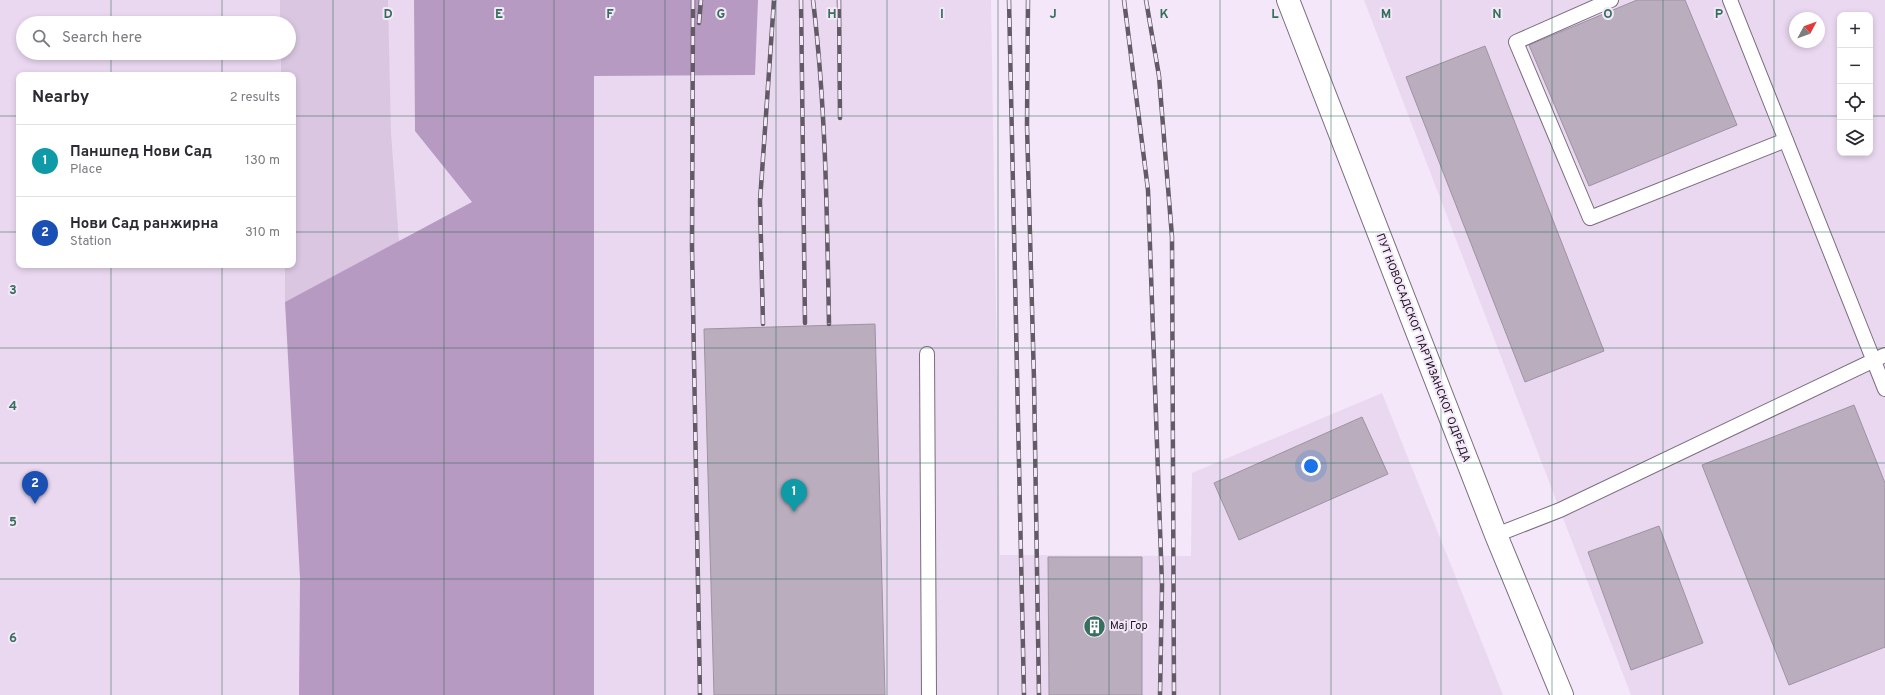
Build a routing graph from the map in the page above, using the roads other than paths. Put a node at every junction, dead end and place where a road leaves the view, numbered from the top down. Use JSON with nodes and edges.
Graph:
{"nodes":[{"id":1,"x":1288,"y":0,"type":"edge"},
{"id":2,"x":1611,"y":0,"type":"edge"},
{"id":3,"x":1730,"y":0,"type":"edge"},
{"id":4,"x":1786,"y":140,"type":"junction"},
{"id":5,"x":927,"y":354,"type":"dead end"},
{"id":6,"x":1879,"y":357,"type":"edge"},
{"id":7,"x":1885,"y":389,"type":"edge"},
{"id":8,"x":1496,"y":535,"type":"junction"},
{"id":9,"x":928,"y":695,"type":"edge"},
{"id":10,"x":1562,"y":695,"type":"edge"}],
"edges":[{"from":1,"to":8,"type":"street","name":"ПУТ НОВОСАДСКОГ ПАРТИЗАНСКОГ ОДРЕДА"},
{"from":2,"to":4,"type":"lane"},
{"from":3,"to":4,"type":"lane"},
{"from":4,"to":6,"type":"lane"},
{"from":5,"to":9,"type":"lane"},
{"from":6,"to":7,"type":"lane"},
{"from":6,"to":8,"type":"lane"},
{"from":8,"to":10,"type":"street","name":"ПУТ НОВОСАДСКОГ ПАРТИЗАНСКОГ ОДРЕДА"}]}
